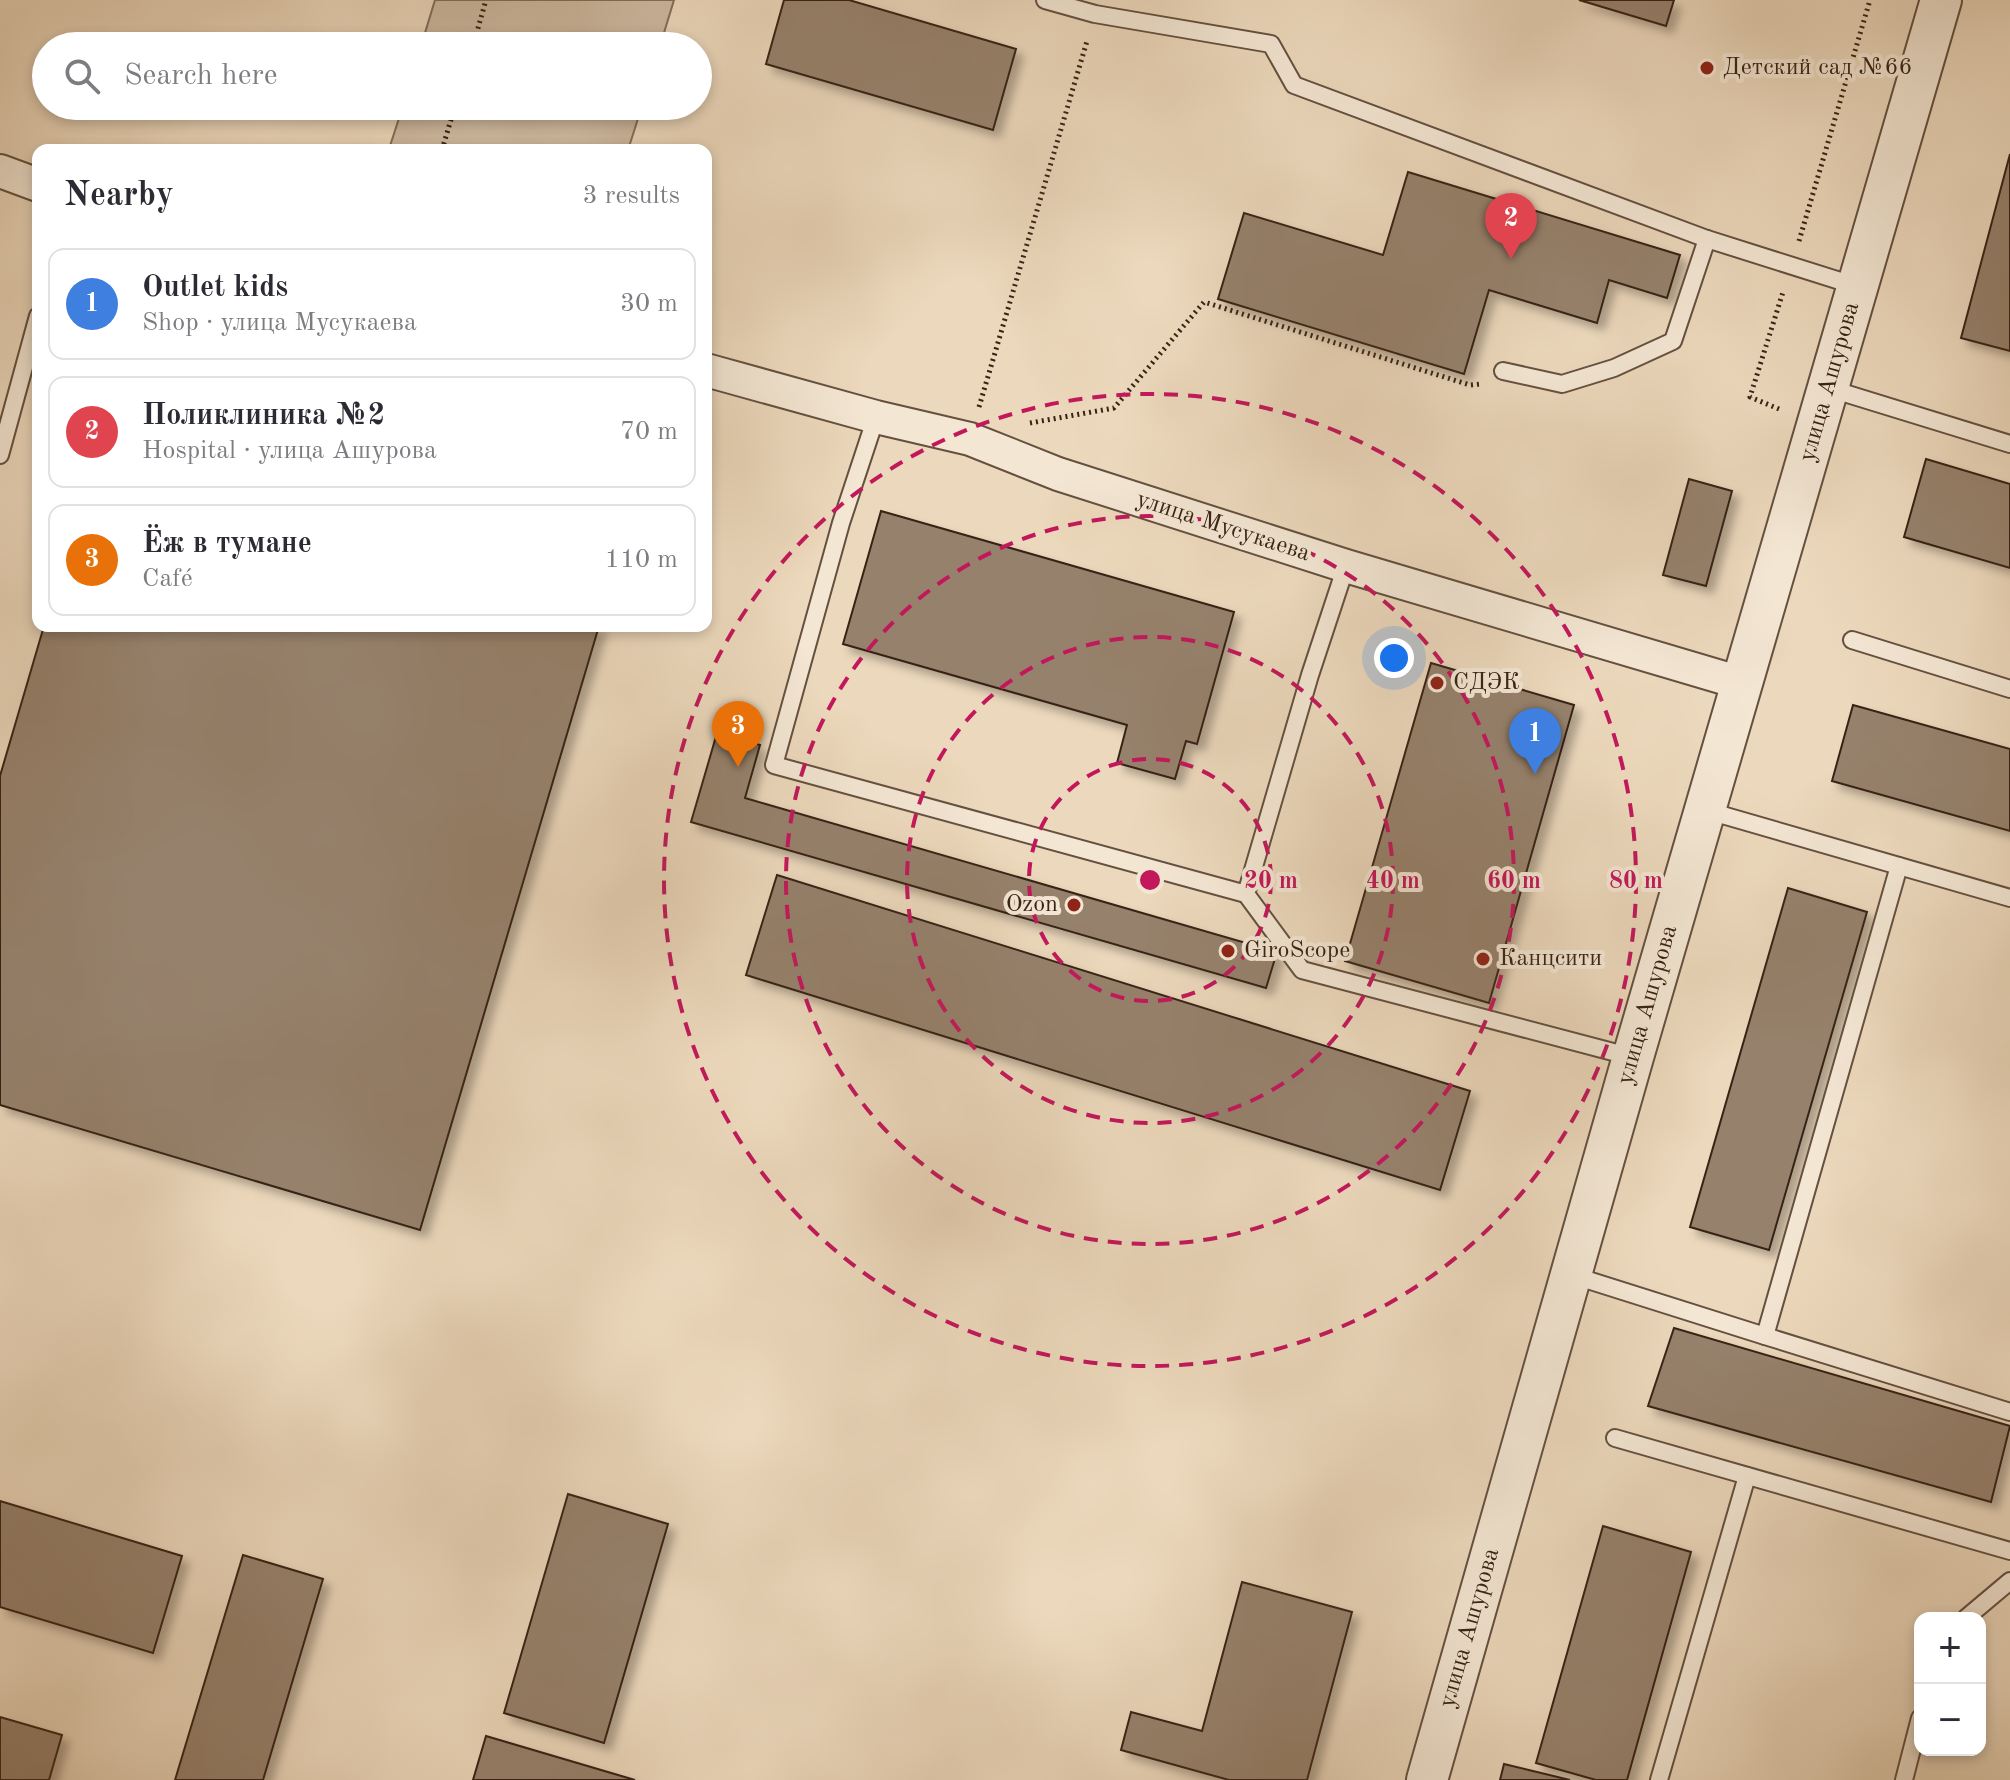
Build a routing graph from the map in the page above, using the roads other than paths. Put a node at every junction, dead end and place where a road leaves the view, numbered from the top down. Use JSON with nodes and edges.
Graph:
{"nodes":[{"id":1,"x":1045,"y":0,"type":"edge"},
{"id":2,"x":1941,"y":0,"type":"edge"},
{"id":3,"x":0,"y":171,"type":"edge"},
{"id":4,"x":32,"y":183,"type":"edge"},
{"id":5,"x":1707,"y":239,"type":"junction"},
{"id":6,"x":1858,"y":286,"type":"junction"},
{"id":7,"x":32,"y":338,"type":"edge"},
{"id":8,"x":1503,"y":371,"type":"road end"},
{"id":9,"x":712,"y":372,"type":"edge"},
{"id":10,"x":1828,"y":388,"type":"junction"},
{"id":11,"x":876,"y":417,"type":"junction"},
{"id":12,"x":2010,"y":444,"type":"edge"},
{"id":13,"x":0,"y":455,"type":"edge"},
{"id":14,"x":1346,"y":566,"type":"junction"},
{"id":15,"x":1852,"y":640,"type":"dead end"},
{"id":16,"x":1741,"y":683,"type":"junction"},
{"id":17,"x":2010,"y":689,"type":"edge"},
{"id":18,"x":1705,"y":810,"type":"junction"},
{"id":19,"x":1899,"y":866,"type":"junction"},
{"id":20,"x":1246,"y":894,"type":"junction"},
{"id":21,"x":2010,"y":898,"type":"edge"},
{"id":22,"x":1633,"y":1057,"type":"junction"},
{"id":23,"x":1571,"y":1274,"type":"junction"},
{"id":24,"x":1765,"y":1336,"type":"junction"},
{"id":25,"x":2010,"y":1412,"type":"edge"},
{"id":26,"x":1615,"y":1438,"type":"dead end"},
{"id":27,"x":1747,"y":1476,"type":"junction"},
{"id":28,"x":2010,"y":1551,"type":"edge"},
{"id":29,"x":2010,"y":1581,"type":"edge"},
{"id":30,"x":1973,"y":1612,"type":"edge"},
{"id":31,"x":1914,"y":1741,"type":"edge"},
{"id":32,"x":1427,"y":1780,"type":"edge"},
{"id":33,"x":1659,"y":1780,"type":"edge"},
{"id":34,"x":1904,"y":1780,"type":"edge"}],
"edges":[{"from":1,"to":5,"type":"lane"},
{"from":2,"to":6,"type":"street","name":"улица Ашурова"},
{"from":3,"to":4,"type":"street"},
{"from":5,"to":6,"type":"lane"},
{"from":5,"to":8,"type":"lane"},
{"from":6,"to":10,"type":"street","name":"улица Ашурова"},
{"from":7,"to":13,"type":"lane"},
{"from":9,"to":11,"type":"street","name":"улица Мусукаева"},
{"from":10,"to":12,"type":"lane"},
{"from":10,"to":16,"type":"street","name":"улица Ашурова"},
{"from":11,"to":14,"type":"street","name":"улица Мусукаева"},
{"from":11,"to":20,"type":"lane"},
{"from":14,"to":16,"type":"street","name":"улица Мусукаева"},
{"from":14,"to":20,"type":"lane"},
{"from":15,"to":17,"type":"lane"},
{"from":16,"to":18,"type":"street","name":"улица Ашурова"},
{"from":18,"to":19,"type":"lane"},
{"from":18,"to":22,"type":"street","name":"улица Ашурова"},
{"from":19,"to":21,"type":"lane"},
{"from":19,"to":24,"type":"lane"},
{"from":20,"to":22,"type":"lane"},
{"from":22,"to":23,"type":"street","name":"улица Ашурова"},
{"from":23,"to":24,"type":"lane"},
{"from":23,"to":32,"type":"street","name":"улица Ашурова"},
{"from":24,"to":25,"type":"lane"},
{"from":26,"to":27,"type":"lane"},
{"from":27,"to":28,"type":"lane"},
{"from":27,"to":33,"type":"lane"},
{"from":29,"to":30,"type":"lane"},
{"from":31,"to":34,"type":"lane"}]}
